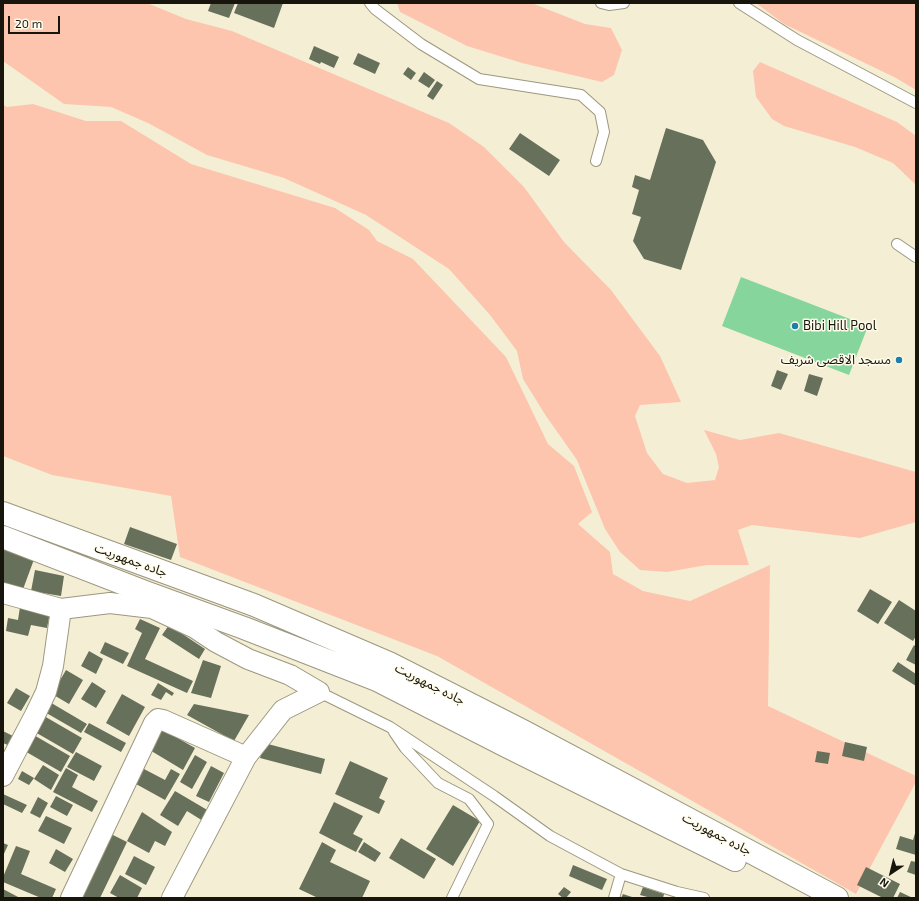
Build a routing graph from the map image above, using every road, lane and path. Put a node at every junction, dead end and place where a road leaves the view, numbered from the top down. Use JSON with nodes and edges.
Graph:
{"nodes":[{"id":1,"x":370,"y":3,"type":"edge"},
{"id":2,"x":601,"y":3,"type":"edge"},
{"id":3,"x":624,"y":3,"type":"edge"},
{"id":4,"x":739,"y":3,"type":"edge"},
{"id":5,"x":916,"y":103,"type":"edge"},
{"id":6,"x":596,"y":160,"type":"dead end"},
{"id":7,"x":897,"y":244,"type":"dead end"},
{"id":8,"x":916,"y":257,"type":"edge"},
{"id":9,"x":3,"y":513,"type":"edge"},
{"id":10,"x":3,"y":537,"type":"edge"},
{"id":11,"x":3,"y":593,"type":"edge"},
{"id":12,"x":61,"y":609,"type":"junction"},
{"id":13,"x":244,"y":628,"type":"junction"},
{"id":14,"x":248,"y":659,"type":"junction"},
{"id":15,"x":319,"y":692,"type":"junction"},
{"id":16,"x":390,"y":727,"type":"junction"},
{"id":17,"x":246,"y":757,"type":"junction"},
{"id":18,"x":3,"y":776,"type":"edge"},
{"id":19,"x":621,"y":874,"type":"junction"},
{"id":20,"x":71,"y":898,"type":"edge"},
{"id":21,"x":172,"y":898,"type":"edge"},
{"id":22,"x":452,"y":898,"type":"edge"},
{"id":23,"x":614,"y":898,"type":"edge"},
{"id":24,"x":704,"y":898,"type":"edge"},
{"id":25,"x":812,"y":898,"type":"edge"},
{"id":26,"x":837,"y":898,"type":"edge"}],
"edges":[{"from":1,"to":6,"type":"lane"},
{"from":2,"to":3,"type":"lane"},
{"from":4,"to":5,"type":"lane"},
{"from":7,"to":8,"type":"lane"},
{"from":9,"to":26,"type":"main road","name":"جاده جمهوریت"},
{"from":10,"to":13,"type":"main road","name":"جاده جمهوریت"},
{"from":11,"to":12,"type":"street"},
{"from":12,"to":14,"type":"street"},
{"from":12,"to":18,"type":"street"},
{"from":13,"to":14,"type":"street"},
{"from":13,"to":25,"type":"main road","name":"جاده جمهوریت"},
{"from":14,"to":15,"type":"street"},
{"from":15,"to":16,"type":"lane"},
{"from":15,"to":17,"type":"street"},
{"from":16,"to":19,"type":"lane"},
{"from":16,"to":22,"type":"lane"},
{"from":17,"to":20,"type":"street"},
{"from":17,"to":21,"type":"street"},
{"from":19,"to":23,"type":"lane"},
{"from":19,"to":24,"type":"lane"}]}
